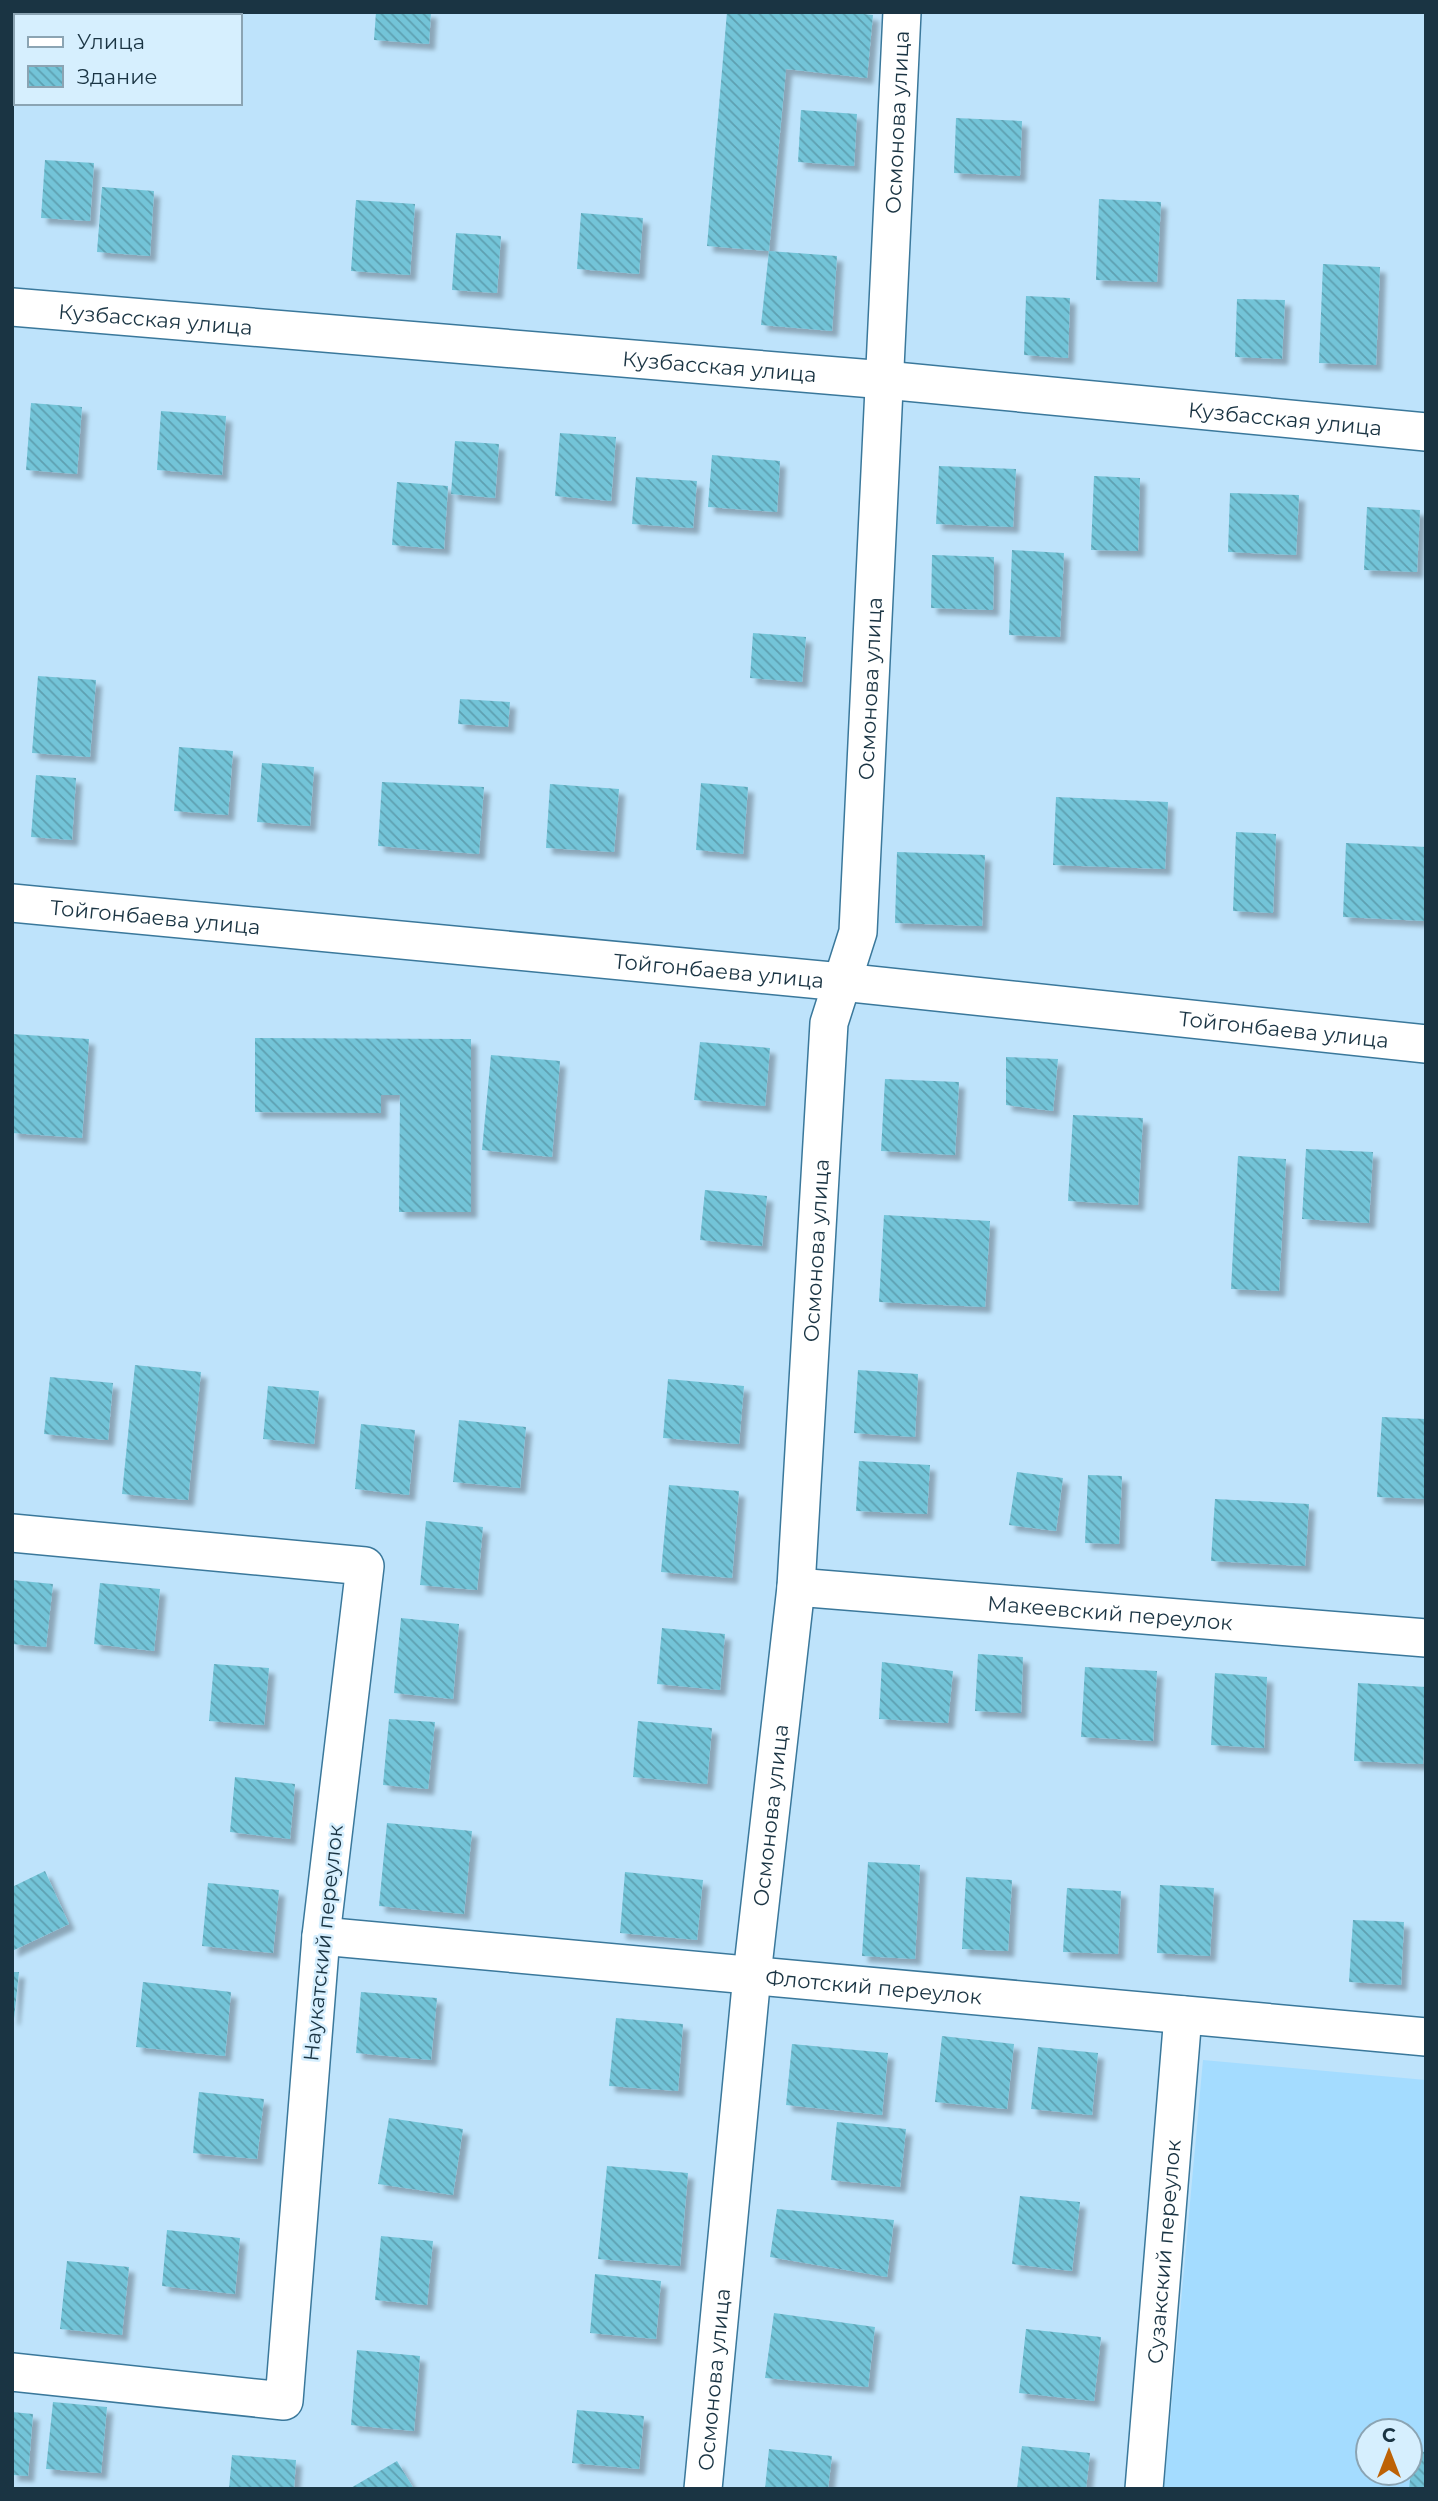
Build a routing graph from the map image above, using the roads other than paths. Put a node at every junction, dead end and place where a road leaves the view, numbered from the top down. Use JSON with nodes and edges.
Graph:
{"nodes":[{"id":1,"x":902,"y":12,"type":"edge"},
{"id":2,"x":12,"y":307,"type":"edge"},
{"id":3,"x":885,"y":380,"type":"junction"},
{"id":4,"x":1426,"y":432,"type":"edge"},
{"id":5,"x":12,"y":903,"type":"edge"},
{"id":6,"x":842,"y":982,"type":"junction"},
{"id":7,"x":1426,"y":1044,"type":"edge"},
{"id":8,"x":12,"y":1533,"type":"edge"},
{"id":9,"x":796,"y":1587,"type":"junction"},
{"id":10,"x":1426,"y":1638,"type":"edge"},
{"id":11,"x":321,"y":1937,"type":"junction"},
{"id":12,"x":752,"y":1975,"type":"junction"},
{"id":13,"x":1183,"y":2015,"type":"junction"},
{"id":14,"x":1426,"y":2037,"type":"edge"},
{"id":15,"x":12,"y":2372,"type":"edge"},
{"id":16,"x":703,"y":2489,"type":"edge"},
{"id":17,"x":1144,"y":2489,"type":"edge"}],
"edges":[{"from":1,"to":3,"type":"street","name":"Осмонова улица"},
{"from":2,"to":3,"type":"street","name":"Кузбасская улица"},
{"from":3,"to":4,"type":"street","name":"Кузбасская улица"},
{"from":3,"to":6,"type":"street","name":"Осмонова улица"},
{"from":5,"to":6,"type":"street","name":"Тойгонбаева улица"},
{"from":6,"to":7,"type":"street","name":"Тойгонбаева улица"},
{"from":6,"to":9,"type":"street","name":"Осмонова улица"},
{"from":8,"to":11,"type":"street","name":"Наукатский переулок"},
{"from":9,"to":10,"type":"street","name":"Макеевский переулок"},
{"from":9,"to":12,"type":"street","name":"Осмонова улица"},
{"from":11,"to":12,"type":"street","name":"Флотский переулок"},
{"from":11,"to":15,"type":"street","name":"Наукатский переулок"},
{"from":12,"to":13,"type":"street","name":"Флотский переулок"},
{"from":12,"to":16,"type":"street","name":"Осмонова улица"},
{"from":13,"to":14,"type":"street","name":"Флотский переулок"},
{"from":13,"to":17,"type":"street","name":"Сузакский переулок"}]}
